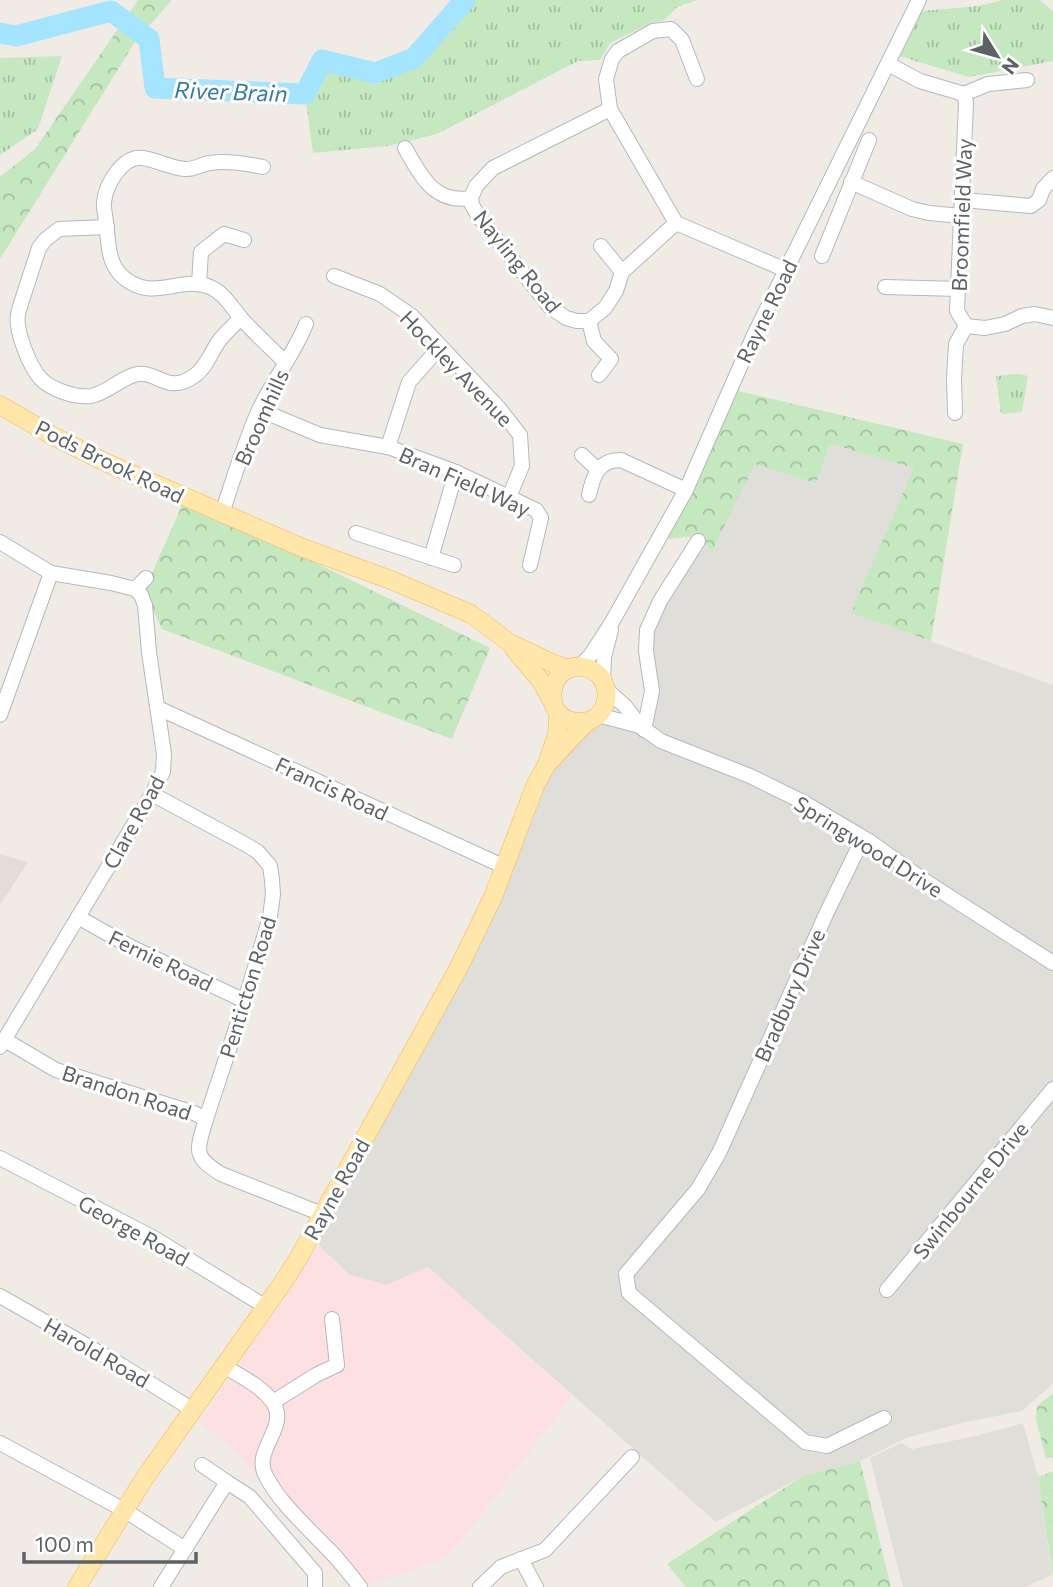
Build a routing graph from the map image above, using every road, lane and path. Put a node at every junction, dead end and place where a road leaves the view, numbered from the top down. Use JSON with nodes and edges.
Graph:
{"nodes":[{"id":1,"x":919,"y":0,"type":"edge"},
{"id":2,"x":888,"y":64,"type":"junction"},
{"id":3,"x":697,"y":79,"type":"dead end"},
{"id":4,"x":1027,"y":80,"type":"dead end"},
{"id":5,"x":964,"y":94,"type":"junction"},
{"id":6,"x":610,"y":108,"type":"junction"},
{"id":7,"x":869,"y":140,"type":"dead end"},
{"id":8,"x":405,"y":148,"type":"dead end"},
{"id":9,"x":263,"y":167,"type":"dead end"},
{"id":10,"x":1053,"y":178,"type":"edge"},
{"id":11,"x":851,"y":182,"type":"junction"},
{"id":12,"x":471,"y":198,"type":"junction"},
{"id":13,"x":962,"y":200,"type":"junction"},
{"id":14,"x":962,"y":215,"type":"junction"},
{"id":15,"x":676,"y":223,"type":"junction"},
{"id":16,"x":107,"y":227,"type":"junction"},
{"id":17,"x":244,"y":240,"type":"dead end"},
{"id":18,"x":601,"y":246,"type":"dead end"},
{"id":19,"x":822,"y":256,"type":"dead end"},
{"id":20,"x":786,"y":270,"type":"junction"},
{"id":21,"x":622,"y":272,"type":"junction"},
{"id":22,"x":334,"y":276,"type":"dead end"},
{"id":23,"x":200,"y":284,"type":"junction"},
{"id":24,"x":886,"y":287,"type":"dead end"},
{"id":25,"x":959,"y":289,"type":"junction"},
{"id":26,"x":241,"y":318,"type":"junction"},
{"id":27,"x":1053,"y":318,"type":"edge"},
{"id":28,"x":589,"y":321,"type":"junction"},
{"id":29,"x":306,"y":324,"type":"dead end"},
{"id":30,"x":966,"y":326,"type":"junction"},
{"id":31,"x":440,"y":347,"type":"junction"},
{"id":32,"x":285,"y":362,"type":"junction"},
{"id":33,"x":599,"y":375,"type":"dead end"},
{"id":34,"x":0,"y":405,"type":"edge"},
{"id":35,"x":260,"y":410,"type":"junction"},
{"id":36,"x":955,"y":414,"type":"dead end"},
{"id":37,"x":388,"y":447,"type":"junction"},
{"id":38,"x":582,"y":455,"type":"dead end"},
{"id":39,"x":598,"y":470,"type":"junction"},
{"id":40,"x":456,"y":472,"type":"junction"},
{"id":41,"x":686,"y":491,"type":"junction"},
{"id":42,"x":589,"y":495,"type":"dead end"},
{"id":43,"x":509,"y":497,"type":"junction"},
{"id":44,"x":222,"y":513,"type":"junction"},
{"id":45,"x":356,"y":533,"type":"dead end"},
{"id":46,"x":698,"y":541,"type":"dead end"},
{"id":47,"x":0,"y":542,"type":"edge"},
{"id":48,"x":431,"y":558,"type":"junction"},
{"id":49,"x":454,"y":565,"type":"dead end"},
{"id":50,"x":530,"y":565,"type":"dead end"},
{"id":51,"x":51,"y":573,"type":"junction"},
{"id":52,"x":612,"y":622,"type":"junction"},
{"id":53,"x":510,"y":643,"type":"junction"},
{"id":54,"x":574,"y":668,"type":"junction"},
{"id":55,"x":605,"y":685,"type":"junction"},
{"id":56,"x":555,"y":707,"type":"junction"},
{"id":57,"x":158,"y":708,"type":"junction"},
{"id":58,"x":0,"y":715,"type":"edge"},
{"id":59,"x":593,"y":718,"type":"junction"},
{"id":60,"x":642,"y":728,"type":"junction"},
{"id":61,"x":547,"y":764,"type":"junction"},
{"id":62,"x":152,"y":794,"type":"junction"},
{"id":63,"x":863,"y":838,"type":"junction"},
{"id":64,"x":506,"y":867,"type":"junction"},
{"id":65,"x":78,"y":918,"type":"junction"},
{"id":66,"x":1053,"y":963,"type":"edge"},
{"id":67,"x":245,"y":1000,"type":"junction"},
{"id":68,"x":3,"y":1044,"type":"edge"},
{"id":69,"x":1053,"y":1089,"type":"edge"},
{"id":70,"x":206,"y":1119,"type":"junction"},
{"id":71,"x":0,"y":1158,"type":"edge"},
{"id":72,"x":322,"y":1214,"type":"junction"},
{"id":73,"x":887,"y":1290,"type":"dead end"},
{"id":74,"x":0,"y":1296,"type":"edge"},
{"id":75,"x":266,"y":1307,"type":"junction"},
{"id":76,"x":332,"y":1319,"type":"dead end"},
{"id":77,"x":224,"y":1366,"type":"junction"},
{"id":78,"x":273,"y":1402,"type":"junction"},
{"id":79,"x":193,"y":1410,"type":"junction"},
{"id":80,"x":884,"y":1418,"type":"dead end"},
{"id":81,"x":0,"y":1443,"type":"edge"},
{"id":82,"x":623,"y":1462,"type":"dead end"},
{"id":83,"x":202,"y":1465,"type":"dead end"},
{"id":84,"x":228,"y":1482,"type":"junction"},
{"id":85,"x":124,"y":1510,"type":"junction"},
{"id":86,"x":185,"y":1549,"type":"junction"},
{"id":87,"x":521,"y":1559,"type":"junction"},
{"id":88,"x":77,"y":1587,"type":"edge"},
{"id":89,"x":161,"y":1587,"type":"edge"},
{"id":90,"x":316,"y":1587,"type":"edge"},
{"id":91,"x":360,"y":1587,"type":"edge"},
{"id":92,"x":480,"y":1587,"type":"edge"},
{"id":93,"x":536,"y":1587,"type":"edge"}],
"edges":[{"from":1,"to":2,"type":"street","name":"Rayne Road"},
{"from":2,"to":5,"type":"street"},
{"from":2,"to":20,"type":"street","name":"Rayne Road"},
{"from":3,"to":6,"type":"street"},
{"from":4,"to":5,"type":"street"},
{"from":5,"to":13,"type":"street","name":"Broomfield Way"},
{"from":6,"to":12,"type":"street","name":"Nayling Road"},
{"from":6,"to":15,"type":"street"},
{"from":7,"to":11,"type":"street"},
{"from":8,"to":12,"type":"street"},
{"from":9,"to":16,"type":"street"},
{"from":10,"to":13,"type":"street"},
{"from":11,"to":14,"type":"street"},
{"from":11,"to":19,"type":"street"},
{"from":12,"to":28,"type":"street","name":"Nayling Road"},
{"from":13,"to":14,"type":"street","name":"Broomfield Way"},
{"from":14,"to":25,"type":"street","name":"Broomfield Way"},
{"from":15,"to":20,"type":"street"},
{"from":15,"to":21,"type":"street"},
{"from":16,"to":23,"type":"street"},
{"from":16,"to":26,"type":"street"},
{"from":17,"to":23,"type":"street"},
{"from":18,"to":21,"type":"street"},
{"from":20,"to":41,"type":"street","name":"Rayne Road"},
{"from":21,"to":28,"type":"street"},
{"from":22,"to":31,"type":"street","name":"Hockley Avenue"},
{"from":23,"to":26,"type":"street"},
{"from":24,"to":25,"type":"street"},
{"from":25,"to":30,"type":"street","name":"Broomfield Way"},
{"from":26,"to":32,"type":"street"},
{"from":27,"to":30,"type":"street"},
{"from":28,"to":33,"type":"street","name":"Nayling Road"},
{"from":29,"to":32,"type":"street","name":"Broomhills"},
{"from":30,"to":36,"type":"street"},
{"from":31,"to":37,"type":"street"},
{"from":31,"to":43,"type":"street","name":"Hockley Avenue"},
{"from":32,"to":35,"type":"street","name":"Broomhills"},
{"from":34,"to":44,"type":"main road","name":"Pods Brook Road"},
{"from":35,"to":37,"type":"street","name":"Bran Field Way"},
{"from":35,"to":44,"type":"street","name":"Broomhills"},
{"from":37,"to":40,"type":"street","name":"Bran Field Way"},
{"from":38,"to":39,"type":"street"},
{"from":39,"to":41,"type":"street"},
{"from":39,"to":42,"type":"street"},
{"from":40,"to":43,"type":"street","name":"Bran Field Way"},
{"from":40,"to":48,"type":"street"},
{"from":41,"to":52,"type":"street","name":"Rayne Road"},
{"from":43,"to":50,"type":"street","name":"Bran Field Way"},
{"from":44,"to":53,"type":"main road","name":"Pods Brook Road"},
{"from":45,"to":48,"type":"street"},
{"from":46,"to":60,"type":"street"},
{"from":47,"to":51,"type":"street"},
{"from":48,"to":49,"type":"street"},
{"from":51,"to":57,"type":"street","name":"Clare Road"},
{"from":51,"to":58,"type":"street"},
{"from":52,"to":54,"type":"street","name":"Rayne Road"},
{"from":52,"to":55,"type":"street","name":"Rayne Road"},
{"from":53,"to":54,"type":"main road"},
{"from":53,"to":56,"type":"main road"},
{"from":54,"to":55,"type":"main road"},
{"from":54,"to":56,"type":"main road","name":"Rayne Road"},
{"from":55,"to":59,"type":"main road","name":"Rayne Road"},
{"from":55,"to":60,"type":"street","name":"Springwood Drive"},
{"from":56,"to":59,"type":"main road"},
{"from":56,"to":61,"type":"main road","name":"Rayne Road"},
{"from":57,"to":62,"type":"street","name":"Clare Road"},
{"from":57,"to":64,"type":"street","name":"Francis Road"},
{"from":59,"to":60,"type":"street","name":"Springwood Drive"},
{"from":59,"to":61,"type":"main road","name":"Rayne Road"},
{"from":60,"to":63,"type":"street","name":"Springwood Drive"},
{"from":61,"to":64,"type":"main road","name":"Rayne Road"},
{"from":62,"to":65,"type":"street","name":"Clare Road"},
{"from":62,"to":67,"type":"street","name":"Penticton Road"},
{"from":63,"to":66,"type":"street","name":"Springwood Drive"},
{"from":63,"to":80,"type":"street","name":"Bradbury Drive"},
{"from":64,"to":72,"type":"main road","name":"Rayne Road"},
{"from":65,"to":67,"type":"street","name":"Fernie Road"},
{"from":65,"to":68,"type":"street","name":"Clare Road"},
{"from":67,"to":70,"type":"street","name":"Penticton Road"},
{"from":68,"to":70,"type":"street","name":"Brandon Road"},
{"from":69,"to":73,"type":"street","name":"Swinbourne Drive"},
{"from":70,"to":72,"type":"street","name":"Brandon Road"},
{"from":71,"to":75,"type":"street","name":"George Road"},
{"from":72,"to":75,"type":"main road","name":"Rayne Road"},
{"from":74,"to":79,"type":"street","name":"Harold Road"},
{"from":75,"to":77,"type":"main road","name":"Rayne Road"},
{"from":76,"to":78,"type":"street"},
{"from":77,"to":78,"type":"street"},
{"from":77,"to":79,"type":"main road","name":"Rayne Road"},
{"from":78,"to":91,"type":"street"},
{"from":79,"to":85,"type":"main road","name":"Rayne Road"},
{"from":81,"to":85,"type":"street"},
{"from":82,"to":87,"type":"street"},
{"from":83,"to":84,"type":"street"},
{"from":84,"to":86,"type":"street"},
{"from":84,"to":90,"type":"street"},
{"from":85,"to":86,"type":"street"},
{"from":85,"to":88,"type":"main road","name":"Rayne Road"},
{"from":86,"to":89,"type":"street"},
{"from":87,"to":92,"type":"street"},
{"from":87,"to":93,"type":"street"}]}
